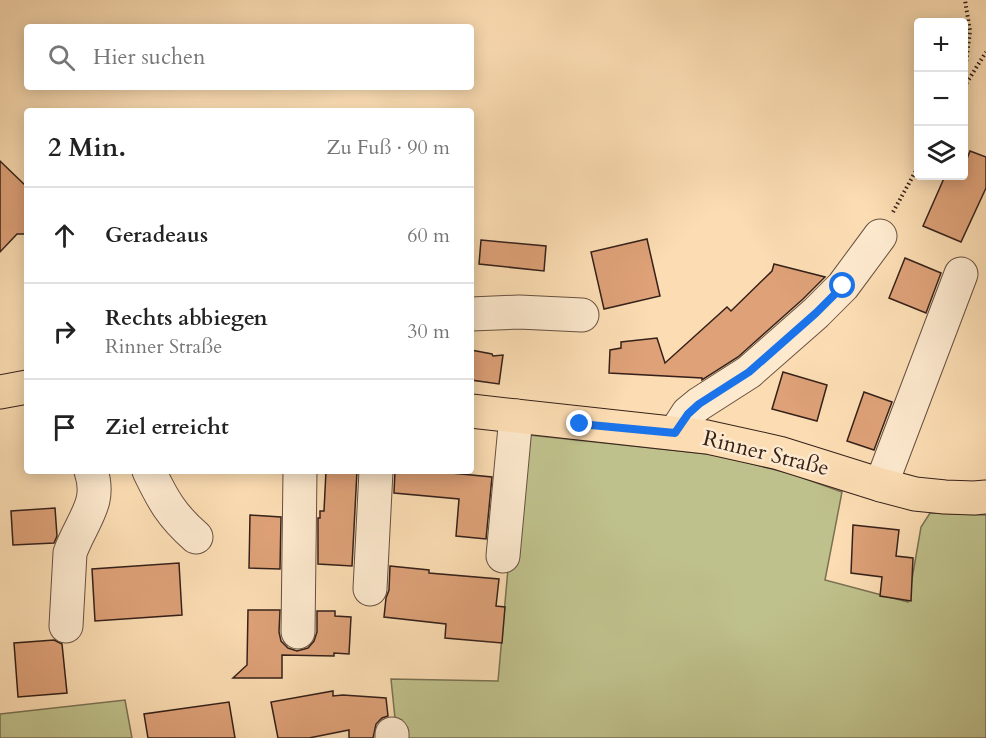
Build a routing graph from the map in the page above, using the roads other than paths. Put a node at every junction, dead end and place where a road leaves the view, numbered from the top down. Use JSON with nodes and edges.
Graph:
{"nodes":[{"id":1,"x":880,"y":236,"type":"road end"},
{"id":2,"x":961,"y":274,"type":"dead end"},
{"id":3,"x":474,"y":297,"type":"edge"},
{"id":4,"x":519,"y":312,"type":"junction"},
{"id":5,"x":474,"y":314,"type":"edge"},
{"id":6,"x":582,"y":315,"type":"dead end"},
{"id":7,"x":474,"y":411,"type":"edge"},
{"id":8,"x":516,"y":416,"type":"junction"},
{"id":9,"x":675,"y":433,"type":"junction"},
{"id":10,"x":92,"y":474,"type":"edge"},
{"id":11,"x":150,"y":474,"type":"edge"},
{"id":12,"x":300,"y":474,"type":"edge"},
{"id":13,"x":376,"y":474,"type":"edge"},
{"id":14,"x":881,"y":485,"type":"junction"},
{"id":15,"x":986,"y":496,"type":"edge"},
{"id":16,"x":196,"y":537,"type":"dead end"},
{"id":17,"x":503,"y":556,"type":"dead end"},
{"id":18,"x":370,"y":589,"type":"dead end"},
{"id":19,"x":66,"y":626,"type":"dead end"},
{"id":20,"x":298,"y":632,"type":"dead end"}],
"edges":[{"from":1,"to":9,"type":"street"},
{"from":2,"to":14,"type":"street"},
{"from":3,"to":4,"type":"street"},
{"from":4,"to":5,"type":"street"},
{"from":4,"to":6,"type":"street"},
{"from":7,"to":8,"type":"main road","name":"Rinner Straße"},
{"from":8,"to":9,"type":"main road","name":"Rinner Straße"},
{"from":8,"to":17,"type":"street"},
{"from":9,"to":14,"type":"main road","name":"Rinner Straße"},
{"from":10,"to":19,"type":"street"},
{"from":11,"to":16,"type":"street"},
{"from":12,"to":20,"type":"street"},
{"from":13,"to":18,"type":"street"},
{"from":14,"to":15,"type":"main road","name":"Rinner Straße"}]}
